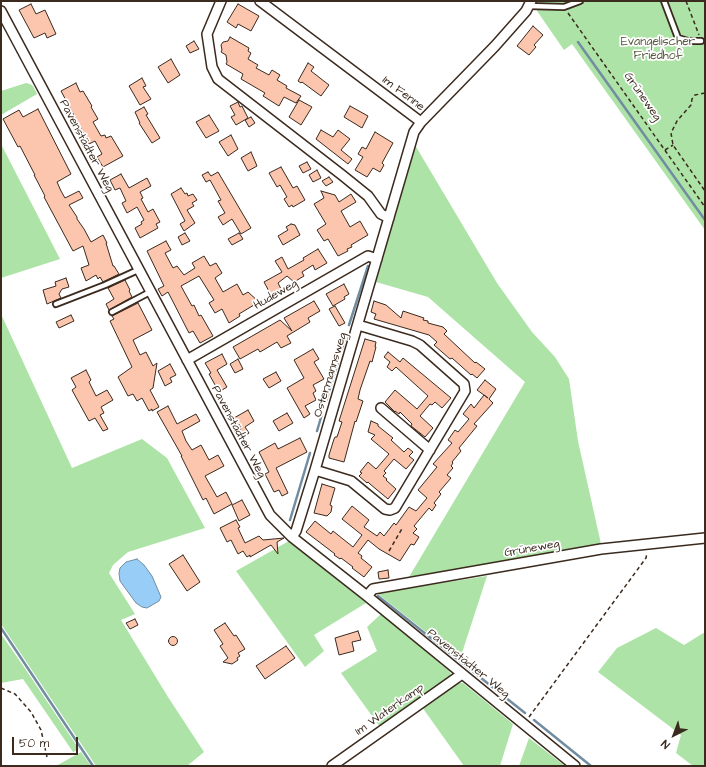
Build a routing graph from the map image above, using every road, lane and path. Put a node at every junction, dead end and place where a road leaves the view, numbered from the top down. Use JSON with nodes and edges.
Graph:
{"nodes":[{"id":1,"x":221,"y":1,"type":"edge"},
{"id":2,"x":260,"y":1,"type":"edge"},
{"id":3,"x":580,"y":1,"type":"edge"},
{"id":4,"x":664,"y":1,"type":"edge"},
{"id":5,"x":686,"y":1,"type":"edge"},
{"id":6,"x":530,"y":4,"type":"edge"},
{"id":7,"x":564,"y":7,"type":"junction"},
{"id":8,"x":1,"y":11,"type":"edge"},
{"id":9,"x":701,"y":40,"type":"joint"},
{"id":10,"x":705,"y":93,"type":"edge"},
{"id":11,"x":421,"y":122,"type":"junction"},
{"id":12,"x":673,"y":145,"type":"junction"},
{"id":13,"x":665,"y":150,"type":"junction"},
{"id":14,"x":705,"y":191,"type":"edge"},
{"id":15,"x":705,"y":208,"type":"edge"},
{"id":16,"x":389,"y":218,"type":"junction"},
{"id":17,"x":377,"y":259,"type":"junction"},
{"id":18,"x":138,"y":270,"type":"junction"},
{"id":19,"x":150,"y":292,"type":"junction"},
{"id":20,"x":56,"y":304,"type":"dead end"},
{"id":21,"x":112,"y":312,"type":"dead end"},
{"id":22,"x":358,"y":325,"type":"junction"},
{"id":23,"x":187,"y":360,"type":"junction"},
{"id":24,"x":381,"y":408,"type":"dead end"},
{"id":25,"x":430,"y":450,"type":"junction"},
{"id":26,"x":315,"y":470,"type":"junction"},
{"id":27,"x":403,"y":527,"type":"dead end"},
{"id":28,"x":292,"y":537,"type":"junction"},
{"id":29,"x":705,"y":538,"type":"edge"},
{"id":30,"x":649,"y":543,"type":"junction"},
{"id":31,"x":389,"y":551,"type":"dead end"},
{"id":32,"x":367,"y":596,"type":"junction"},
{"id":33,"x":462,"y":674,"type":"junction"},
{"id":34,"x":1,"y":688,"type":"edge"},
{"id":35,"x":524,"y":724,"type":"junction"},
{"id":36,"x":47,"y":757,"type":"dead end"},
{"id":37,"x":332,"y":766,"type":"edge"},
{"id":38,"x":575,"y":766,"type":"edge"}],
"edges":[{"from":1,"to":16,"type":"street"},
{"from":2,"to":11,"type":"street","name":"Im Fenne"},
{"from":3,"to":7,"type":"lane"},
{"from":4,"to":9,"type":"lane"},
{"from":5,"to":9,"type":"path"},
{"from":6,"to":7,"type":"lane"},
{"from":6,"to":11,"type":"street","name":"Im Fenne"},
{"from":7,"to":13,"type":"path","name":"Grüneweg"},
{"from":8,"to":18,"type":"street","name":"Pavenstädter Weg"},
{"from":10,"to":12,"type":"path"},
{"from":11,"to":16,"type":"street","name":"Ostermannsweg"},
{"from":12,"to":13,"type":"path"},
{"from":12,"to":14,"type":"path"},
{"from":13,"to":15,"type":"path","name":"Grüneweg"},
{"from":16,"to":17,"type":"street","name":"Ostermannsweg"},
{"from":17,"to":22,"type":"street","name":"Ostermannsweg"},
{"from":17,"to":23,"type":"street","name":"Hudeweg"},
{"from":18,"to":19,"type":"street","name":"Pavenstädter Weg"},
{"from":18,"to":20,"type":"lane"},
{"from":19,"to":21,"type":"lane"},
{"from":19,"to":23,"type":"street","name":"Pavenstädter Weg"},
{"from":22,"to":25,"type":"street"},
{"from":22,"to":26,"type":"street","name":"Ostermannsweg"},
{"from":23,"to":28,"type":"street","name":"Pavenstädter Weg"},
{"from":24,"to":25,"type":"street"},
{"from":25,"to":26,"type":"street"},
{"from":26,"to":28,"type":"street","name":"Ostermannsweg"},
{"from":27,"to":31,"type":"path"},
{"from":28,"to":32,"type":"street","name":"Pavenstädter Weg"},
{"from":29,"to":30,"type":"street","name":"Grüneweg"},
{"from":30,"to":32,"type":"street","name":"Grüneweg"},
{"from":30,"to":35,"type":"path"},
{"from":32,"to":33,"type":"street","name":"Pavenstädter Weg"},
{"from":33,"to":35,"type":"street","name":"Pavenstädter Weg"},
{"from":33,"to":37,"type":"street","name":"Im Waterkamp"},
{"from":34,"to":36,"type":"path"},
{"from":35,"to":38,"type":"street","name":"Pavenstädter Weg"}]}
